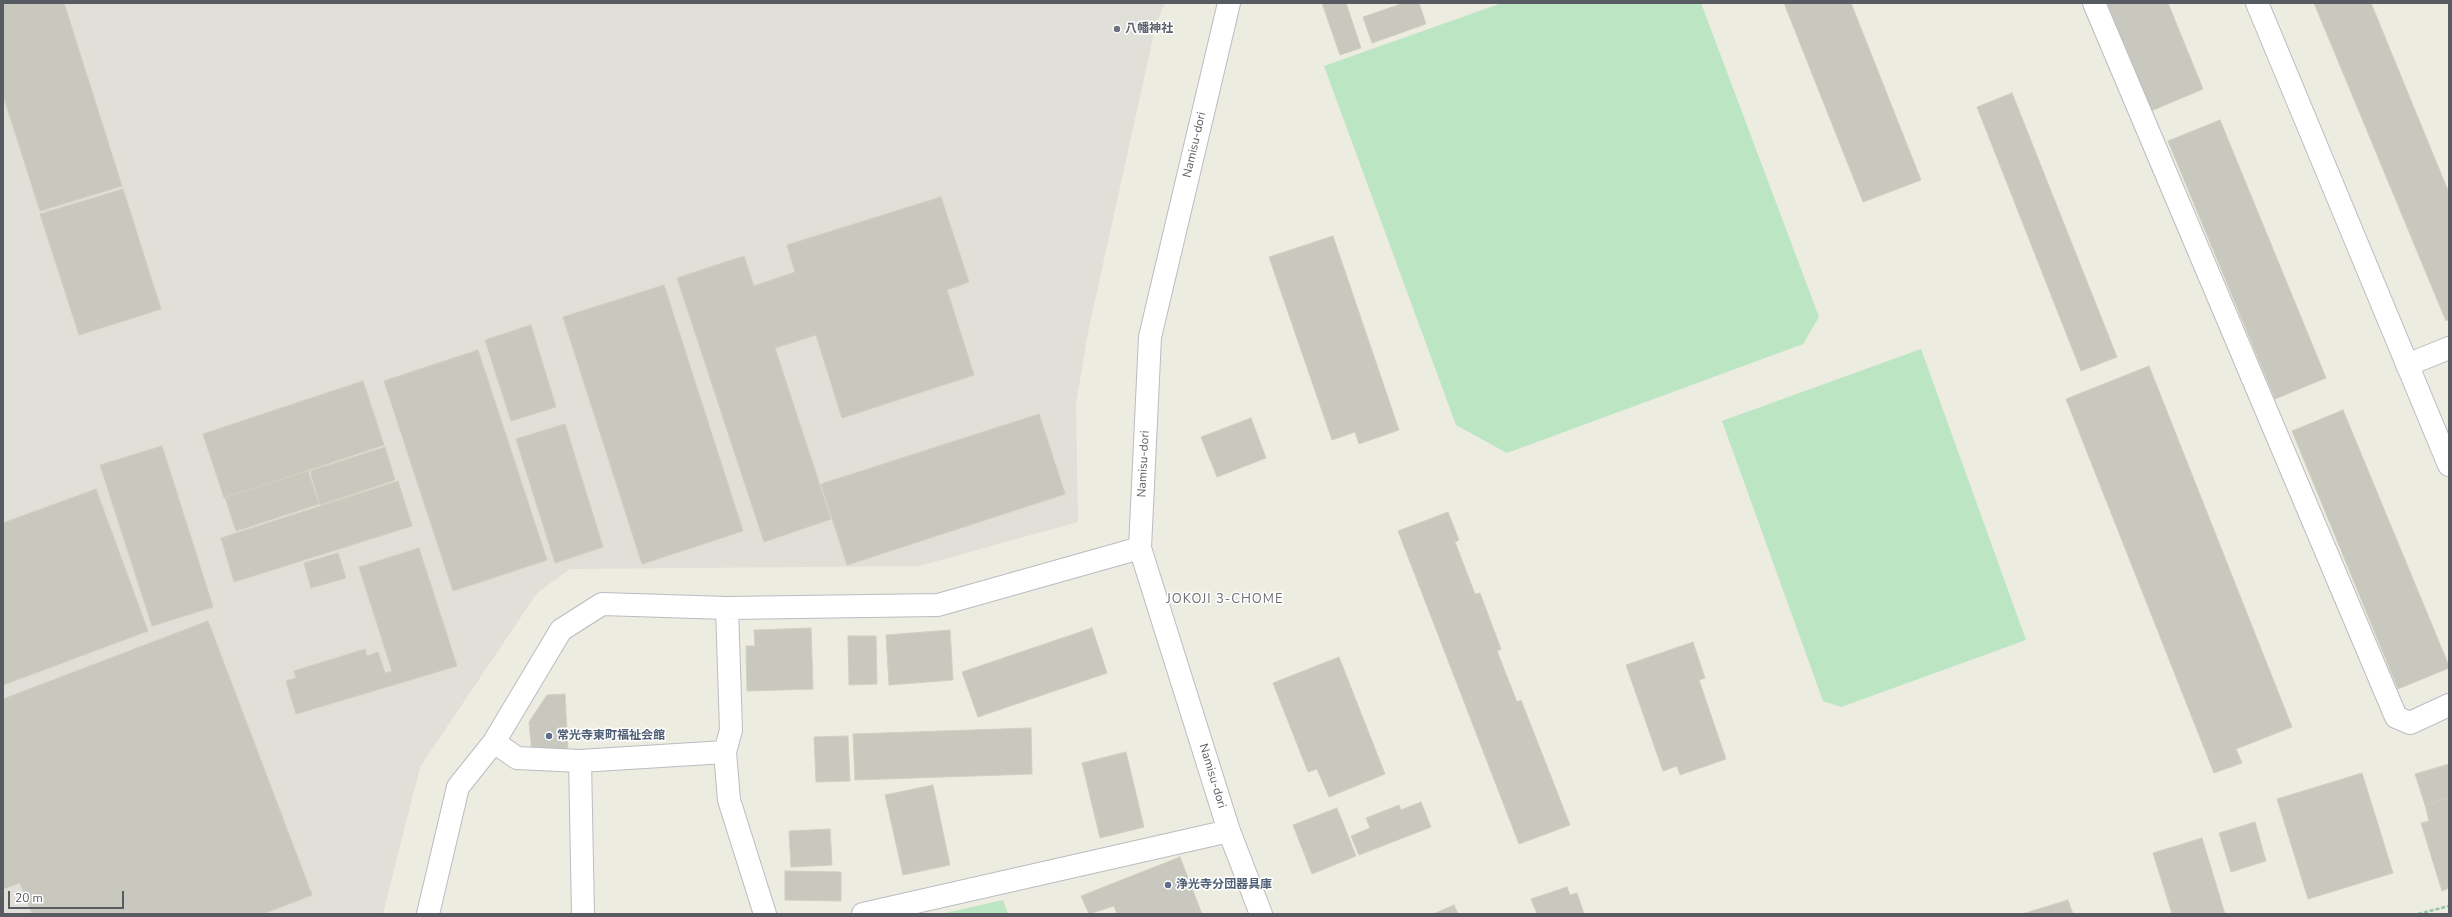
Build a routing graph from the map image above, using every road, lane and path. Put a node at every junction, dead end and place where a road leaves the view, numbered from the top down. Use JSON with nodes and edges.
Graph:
{"nodes":[{"id":1,"x":1228,"y":3,"type":"edge"},
{"id":2,"x":2094,"y":3,"type":"edge"},
{"id":3,"x":2257,"y":3,"type":"edge"},
{"id":4,"x":2449,"y":348,"type":"edge"},
{"id":5,"x":2407,"y":365,"type":"junction"},
{"id":6,"x":2449,"y":465,"type":"edge"},
{"id":7,"x":1140,"y":548,"type":"junction"},
{"id":8,"x":727,"y":608,"type":"junction"},
{"id":9,"x":2449,"y":705,"type":"edge"},
{"id":10,"x":494,"y":742,"type":"junction"},
{"id":11,"x":725,"y":752,"type":"junction"},
{"id":12,"x":580,"y":761,"type":"junction"},
{"id":13,"x":1229,"y":831,"type":"junction"},
{"id":14,"x":2449,"y":906,"type":"edge"},
{"id":15,"x":428,"y":914,"type":"edge"},
{"id":16,"x":584,"y":914,"type":"edge"},
{"id":17,"x":765,"y":914,"type":"edge"},
{"id":18,"x":863,"y":914,"type":"edge"},
{"id":19,"x":1261,"y":914,"type":"edge"},
{"id":20,"x":2418,"y":914,"type":"edge"}],
"edges":[{"from":1,"to":7,"type":"street","name":"Namisu-dori"},
{"from":2,"to":9,"type":"street"},
{"from":3,"to":5,"type":"street"},
{"from":4,"to":5,"type":"street"},
{"from":5,"to":6,"type":"street"},
{"from":7,"to":8,"type":"street"},
{"from":7,"to":13,"type":"street","name":"Namisu-dori"},
{"from":8,"to":10,"type":"street"},
{"from":8,"to":11,"type":"street"},
{"from":10,"to":12,"type":"street"},
{"from":10,"to":15,"type":"street"},
{"from":11,"to":12,"type":"street"},
{"from":11,"to":17,"type":"street"},
{"from":12,"to":16,"type":"street"},
{"from":13,"to":18,"type":"street"},
{"from":13,"to":19,"type":"street","name":"Namisu-dori"},
{"from":14,"to":20,"type":"path"}]}
